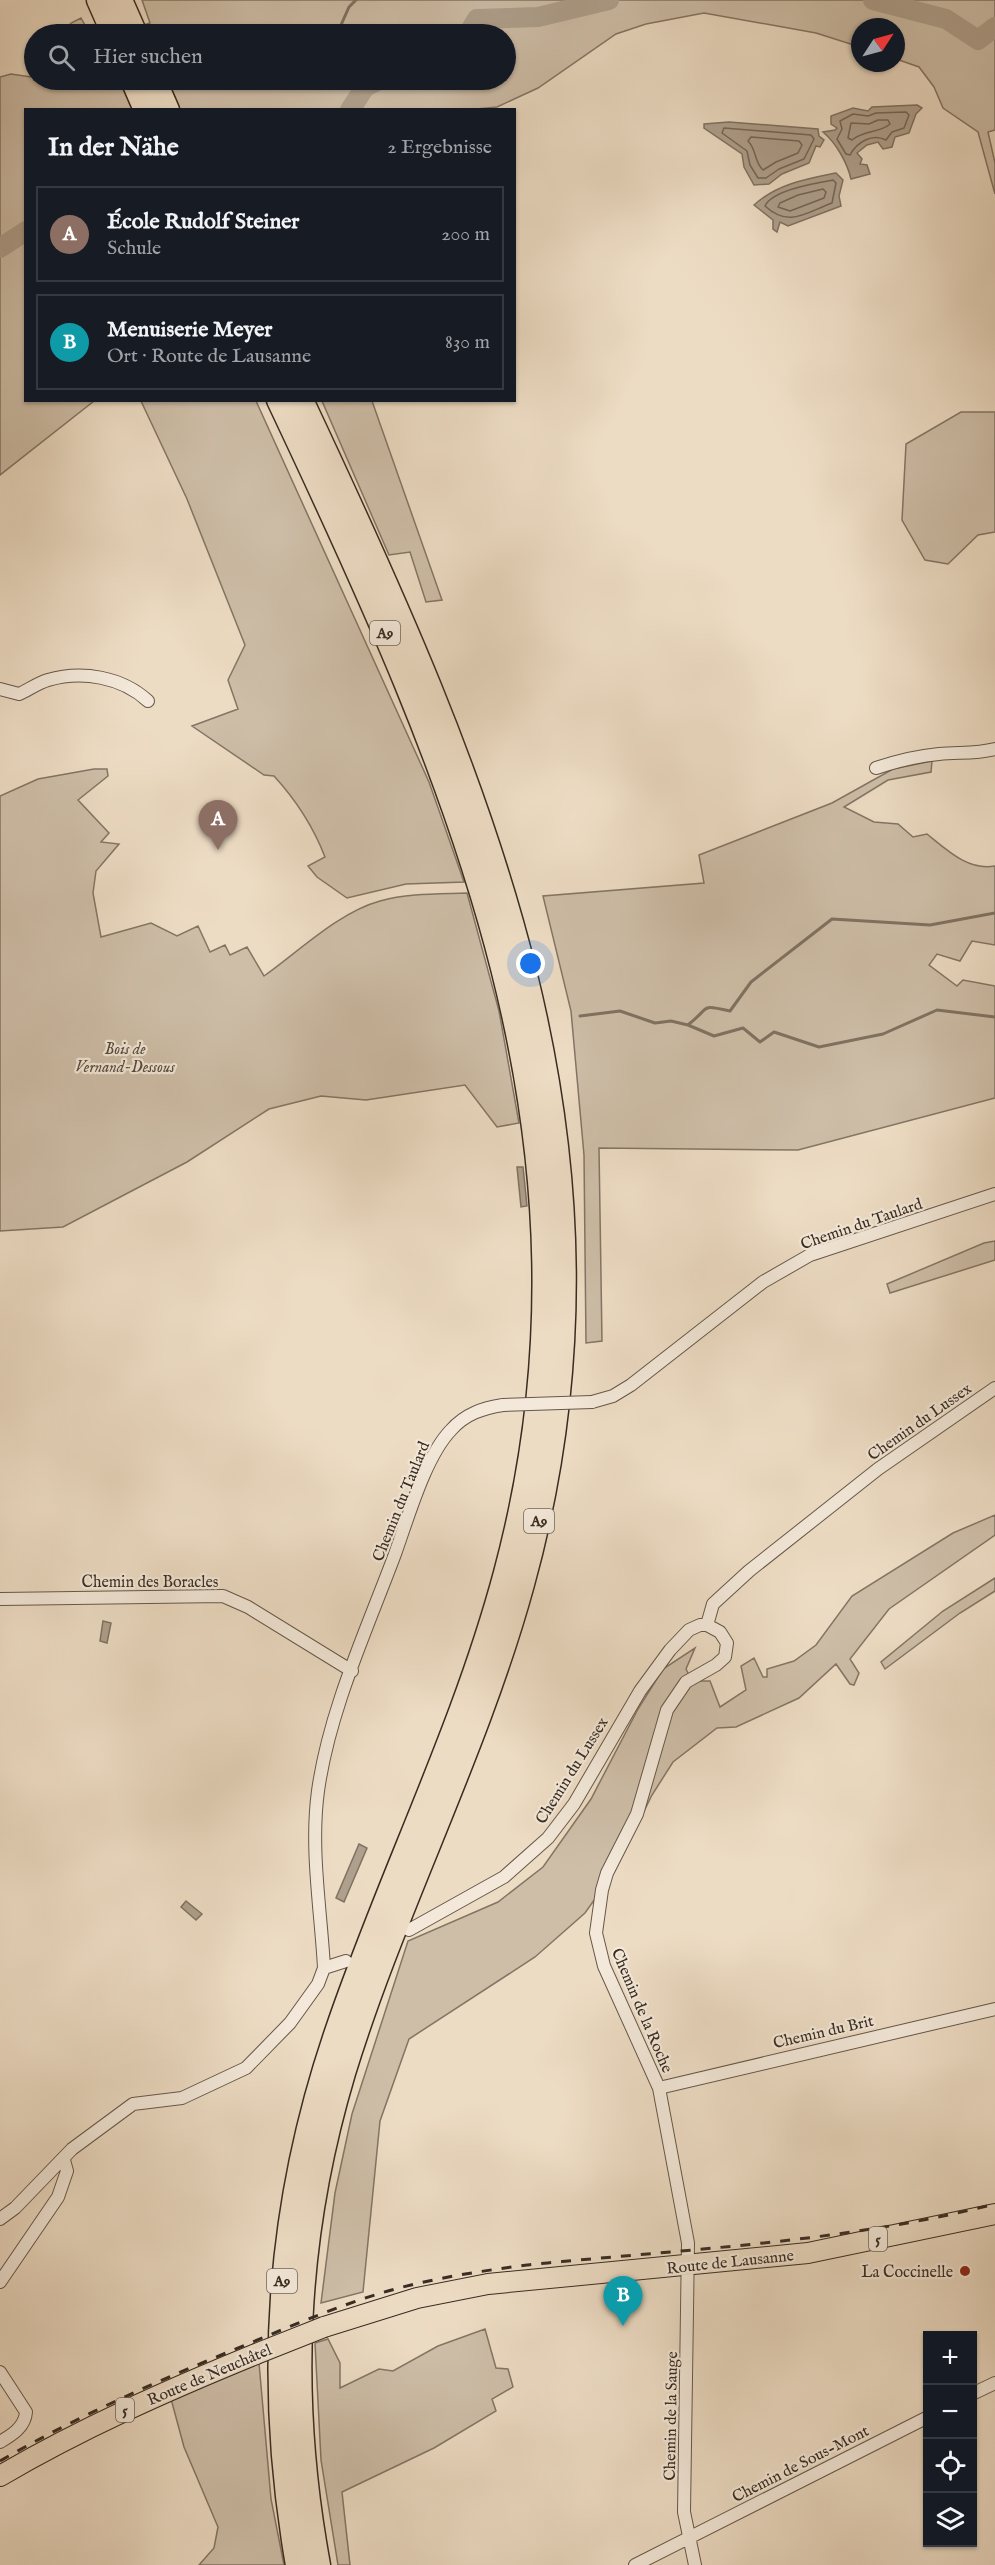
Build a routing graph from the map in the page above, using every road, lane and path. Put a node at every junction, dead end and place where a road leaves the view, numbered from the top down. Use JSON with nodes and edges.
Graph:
{"nodes":[{"id":1,"x":98,"y":0,"type":"edge"},
{"id":2,"x":121,"y":22,"type":"edge"},
{"id":3,"x":136,"y":90,"type":"edge"},
{"id":4,"x":159,"y":90,"type":"edge"},
{"id":5,"x":144,"y":108,"type":"edge"},
{"id":6,"x":167,"y":108,"type":"edge"},
{"id":7,"x":279,"y":402,"type":"edge"},
{"id":8,"x":303,"y":402,"type":"edge"},
{"id":9,"x":0,"y":689,"type":"edge"},
{"id":10,"x":148,"y":701,"type":"dead end"},
{"id":11,"x":995,"y":749,"type":"edge"},
{"id":12,"x":876,"y":768,"type":"dead end"},
{"id":13,"x":545,"y":1126,"type":"junction"},
{"id":14,"x":995,"y":1194,"type":"edge"},
{"id":15,"x":995,"y":1388,"type":"edge"},
{"id":16,"x":0,"y":1599,"type":"edge"},
{"id":17,"x":707,"y":1625,"type":"junction"},
{"id":18,"x":352,"y":1671,"type":"junction"},
{"id":19,"x":409,"y":1930,"type":"dead end"},
{"id":20,"x":346,"y":1961,"type":"dead end"},
{"id":21,"x":324,"y":1968,"type":"junction"},
{"id":22,"x":995,"y":2009,"type":"edge"},
{"id":23,"x":658,"y":2088,"type":"junction"},
{"id":24,"x":64,"y":2160,"type":"junction"},
{"id":25,"x":995,"y":2214,"type":"edge"},
{"id":26,"x":0,"y":2219,"type":"edge"},
{"id":27,"x":689,"y":2266,"type":"junction"},
{"id":28,"x":0,"y":2282,"type":"edge"},
{"id":29,"x":324,"y":2327,"type":"joint"},
{"id":30,"x":0,"y":2372,"type":"edge"},
{"id":31,"x":995,"y":2383,"type":"edge"},
{"id":32,"x":977,"y":2392,"type":"edge"},
{"id":33,"x":923,"y":2419,"type":"edge"},
{"id":34,"x":0,"y":2442,"type":"edge"},
{"id":35,"x":0,"y":2476,"type":"edge"},
{"id":36,"x":688,"y":2539,"type":"junction"},
{"id":37,"x":297,"y":2565,"type":"edge"},
{"id":38,"x":319,"y":2565,"type":"edge"},
{"id":39,"x":635,"y":2565,"type":"edge"},
{"id":40,"x":695,"y":2565,"type":"edge"}],
"edges":[{"from":1,"to":2,"type":"highway"},
{"from":3,"to":5,"type":"highway"},
{"from":4,"to":6,"type":"highway"},
{"from":7,"to":13,"type":"highway","number":"A9"},
{"from":8,"to":13,"type":"highway","number":"A9"},
{"from":9,"to":10,"type":"street"},
{"from":11,"to":12,"type":"street"},
{"from":13,"to":37,"type":"highway","number":"A9"},
{"from":13,"to":38,"type":"highway","number":"A9"},
{"from":14,"to":18,"type":"street","name":"Chemin du Taulard","bridge":true},
{"from":15,"to":17,"type":"street","name":"Chemin du Lussex"},
{"from":16,"to":18,"type":"street","name":"Chemin des Boracles"},
{"from":17,"to":19,"type":"street","name":"Chemin du Lussex"},
{"from":17,"to":23,"type":"street","name":"Chemin de la Roche"},
{"from":18,"to":21,"type":"street","name":"Chemin du Taulard"},
{"from":20,"to":21,"type":"street"},
{"from":21,"to":24,"type":"street"},
{"from":22,"to":23,"type":"street","name":"Chemin du Brit"},
{"from":23,"to":27,"type":"street","name":"Chemin de la Roche"},
{"from":24,"to":26,"type":"street"},
{"from":24,"to":28,"type":"street"},
{"from":25,"to":27,"type":"main road","name":"Route de Lausanne","number":"5"},
{"from":27,"to":29,"type":"main road","name":"Route de Lausanne","number":"5"},
{"from":27,"to":36,"type":"street","name":"Chemin de la Sauge"},
{"from":29,"to":35,"type":"main road","name":"Route de Neuchâtel","number":"5","bridge":true},
{"from":30,"to":34,"type":"street"},
{"from":31,"to":32,"type":"street"},
{"from":33,"to":36,"type":"street","name":"Chemin de Sous-Mont"},
{"from":36,"to":39,"type":"street","name":"Chemin de Sous-Mont"},
{"from":36,"to":40,"type":"street","name":"Chemin de la Sauge"}]}
